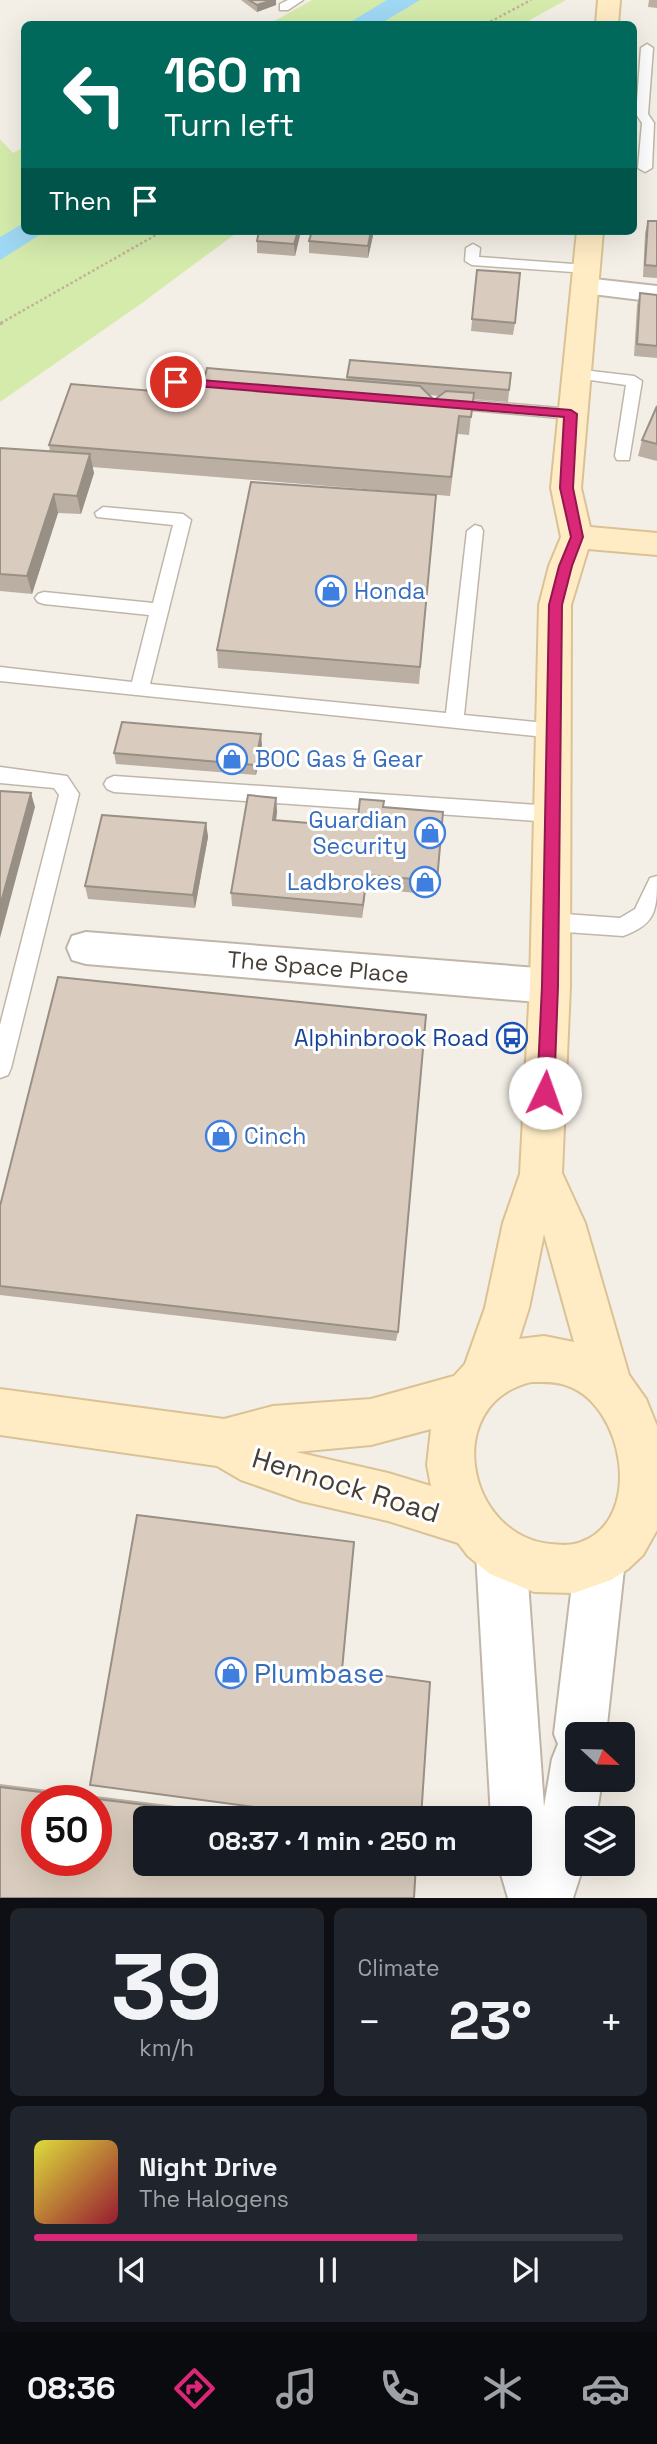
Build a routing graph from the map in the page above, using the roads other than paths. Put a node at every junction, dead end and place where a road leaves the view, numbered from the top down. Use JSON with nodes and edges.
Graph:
{"nodes":[{"id":1,"x":297,"y":0,"type":"edge"},
{"id":2,"x":610,"y":0,"type":"edge"},
{"id":3,"x":284,"y":7,"type":"dead end"},
{"id":4,"x":607,"y":21,"type":"edge"},
{"id":5,"x":646,"y":48,"type":"edge"},
{"id":6,"x":645,"y":168,"type":"dead end"},
{"id":7,"x":590,"y":235,"type":"edge"},
{"id":8,"x":473,"y":248,"type":"dead end"},
{"id":9,"x":586,"y":278,"type":"junction"},
{"id":10,"x":657,"y":294,"type":"edge"},
{"id":11,"x":575,"y":374,"type":"junction"},
{"id":12,"x":176,"y":382,"type":"dead end"},
{"id":13,"x":244,"y":387,"type":"edge"},
{"id":14,"x":421,"y":401,"type":"edge"},
{"id":15,"x":571,"y":414,"type":"junction"},
{"id":16,"x":622,"y":456,"type":"dead end"},
{"id":17,"x":103,"y":513,"type":"dead end"},
{"id":18,"x":475,"y":531,"type":"dead end"},
{"id":19,"x":577,"y":537,"type":"junction"},
{"id":20,"x":657,"y":544,"type":"edge"},
{"id":21,"x":44,"y":598,"type":"dead end"},
{"id":22,"x":160,"y":610,"type":"junction"},
{"id":23,"x":0,"y":674,"type":"edge"},
{"id":24,"x":139,"y":690,"type":"junction"},
{"id":25,"x":454,"y":721,"type":"junction"},
{"id":26,"x":555,"y":731,"type":"junction"},
{"id":27,"x":0,"y":775,"type":"edge"},
{"id":28,"x":114,"y":784,"type":"dead end"},
{"id":29,"x":553,"y":814,"type":"junction"},
{"id":30,"x":657,"y":884,"type":"edge"},
{"id":31,"x":551,"y":922,"type":"junction"},
{"id":32,"x":86,"y":948,"type":"dead end"},
{"id":33,"x":550,"y":986,"type":"junction"},
{"id":34,"x":0,"y":1068,"type":"edge"},
{"id":35,"x":541,"y":1174,"type":"junction"},
{"id":36,"x":475,"y":1387,"type":"junction"},
{"id":37,"x":631,"y":1403,"type":"edge"},
{"id":38,"x":0,"y":1412,"type":"edge"},
{"id":39,"x":224,"y":1443,"type":"junction"},
{"id":40,"x":648,"y":1522,"type":"edge"},
{"id":41,"x":486,"y":1538,"type":"junction"},
{"id":42,"x":600,"y":1560,"type":"junction"},
{"id":43,"x":581,"y":1722,"type":"edge"},
{"id":44,"x":573,"y":1792,"type":"edge"},
{"id":45,"x":517,"y":1806,"type":"edge"},
{"id":46,"x":529,"y":1876,"type":"edge"},
{"id":47,"x":536,"y":1898,"type":"edge"},
{"id":48,"x":545,"y":1898,"type":"edge"}],
"edges":[{"from":1,"to":3,"type":"lane"},
{"from":2,"to":4,"type":"main road"},
{"from":5,"to":6,"type":"lane"},
{"from":7,"to":9,"type":"main road"},
{"from":8,"to":9,"type":"lane"},
{"from":9,"to":10,"type":"street"},
{"from":9,"to":11,"type":"main road"},
{"from":11,"to":15,"type":"main road"},
{"from":11,"to":16,"type":"lane"},
{"from":12,"to":13,"type":"lane"},
{"from":14,"to":15,"type":"lane"},
{"from":15,"to":19,"type":"main road"},
{"from":17,"to":22,"type":"lane"},
{"from":18,"to":25,"type":"lane"},
{"from":19,"to":20,"type":"main road"},
{"from":19,"to":26,"type":"main road"},
{"from":21,"to":22,"type":"lane"},
{"from":22,"to":24,"type":"lane"},
{"from":23,"to":24,"type":"lane"},
{"from":24,"to":25,"type":"lane"},
{"from":25,"to":26,"type":"lane"},
{"from":26,"to":29,"type":"main road"},
{"from":27,"to":34,"type":"lane"},
{"from":28,"to":29,"type":"lane"},
{"from":29,"to":31,"type":"main road"},
{"from":30,"to":31,"type":"lane"},
{"from":31,"to":33,"type":"main road"},
{"from":32,"to":33,"type":"street","name":"The Space Place"},
{"from":33,"to":35,"type":"main road"},
{"from":35,"to":36,"type":"main road"},
{"from":35,"to":37,"type":"main road"},
{"from":36,"to":37,"type":"main road"},
{"from":36,"to":39,"type":"main road","name":"Hennock Road"},
{"from":36,"to":41,"type":"main road"},
{"from":37,"to":40,"type":"main road"},
{"from":38,"to":39,"type":"main road","name":"Hennock Road"},
{"from":39,"to":41,"type":"main road","name":"Hennock Road"},
{"from":40,"to":42,"type":"main road"},
{"from":41,"to":42,"type":"main road"},
{"from":41,"to":45,"type":"street"},
{"from":42,"to":43,"type":"street"},
{"from":44,"to":48,"type":"street"},
{"from":46,"to":47,"type":"street"}]}
